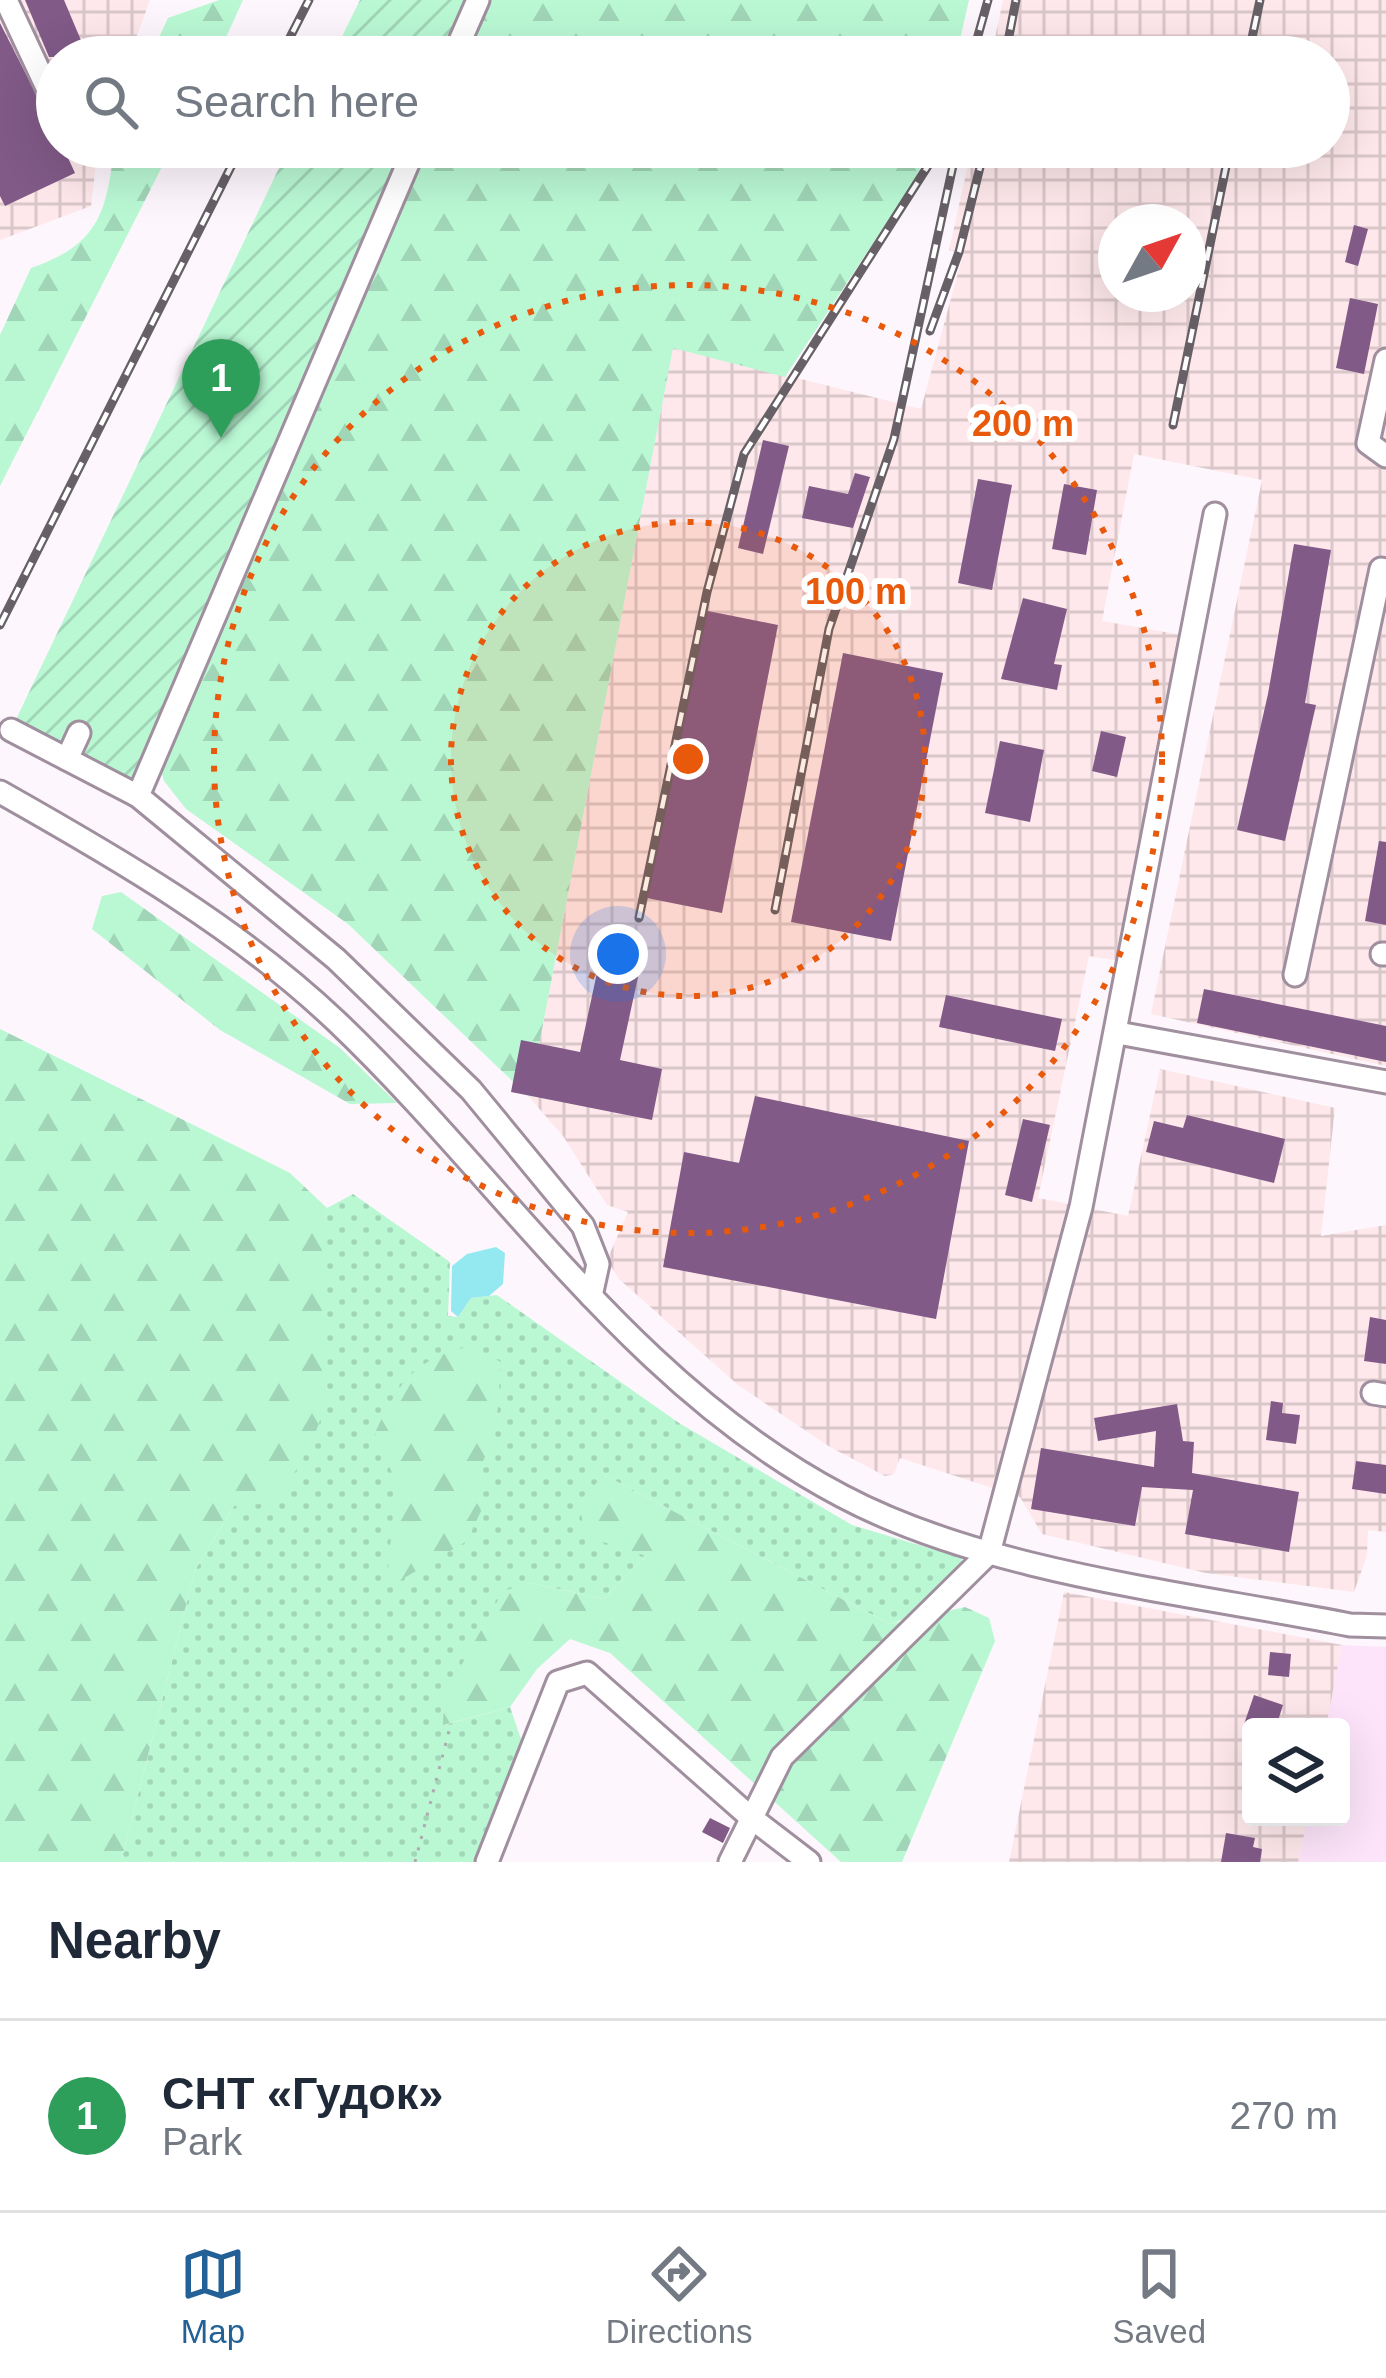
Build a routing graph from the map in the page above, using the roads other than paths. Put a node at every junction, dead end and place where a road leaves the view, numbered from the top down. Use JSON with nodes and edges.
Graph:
{"nodes":[{"id":1,"x":6,"y":0,"type":"edge"},
{"id":2,"x":478,"y":0,"type":"edge"},
{"id":3,"x":462,"y":36,"type":"edge"},
{"id":4,"x":36,"y":64,"type":"edge"},
{"id":5,"x":406,"y":168,"type":"edge"},
{"id":6,"x":1386,"y":360,"type":"edge"},
{"id":7,"x":1386,"y":456,"type":"edge"},
{"id":8,"x":1215,"y":514,"type":"dead end"},
{"id":9,"x":1386,"y":570,"type":"edge"},
{"id":10,"x":11,"y":730,"type":"dead end"},
{"id":11,"x":79,"y":733,"type":"dead end"},
{"id":12,"x":67,"y":759,"type":"junction"},
{"id":13,"x":0,"y":792,"type":"edge"},
{"id":14,"x":138,"y":796,"type":"junction"},
{"id":15,"x":1295,"y":975,"type":"dead end"},
{"id":16,"x":1118,"y":1033,"type":"junction"},
{"id":17,"x":1386,"y":1082,"type":"edge"},
{"id":18,"x":591,"y":1296,"type":"junction"},
{"id":19,"x":989,"y":1553,"type":"junction"},
{"id":20,"x":1386,"y":1626,"type":"edge"},
{"id":21,"x":749,"y":1816,"type":"junction"},
{"id":22,"x":487,"y":1862,"type":"edge"},
{"id":23,"x":730,"y":1862,"type":"edge"},
{"id":24,"x":809,"y":1862,"type":"edge"}],
"edges":[{"from":1,"to":4,"type":"street"},
{"from":2,"to":3,"type":"street"},
{"from":5,"to":14,"type":"street"},
{"from":6,"to":7,"type":"street"},
{"from":8,"to":16,"type":"street"},
{"from":9,"to":15,"type":"street"},
{"from":10,"to":12,"type":"street"},
{"from":11,"to":12,"type":"street"},
{"from":12,"to":14,"type":"street"},
{"from":13,"to":18,"type":"street"},
{"from":14,"to":18,"type":"street"},
{"from":16,"to":17,"type":"street"},
{"from":16,"to":19,"type":"street"},
{"from":18,"to":19,"type":"street"},
{"from":19,"to":20,"type":"street"},
{"from":19,"to":21,"type":"street"},
{"from":21,"to":22,"type":"street"},
{"from":21,"to":23,"type":"street"},
{"from":21,"to":24,"type":"street"}]}
